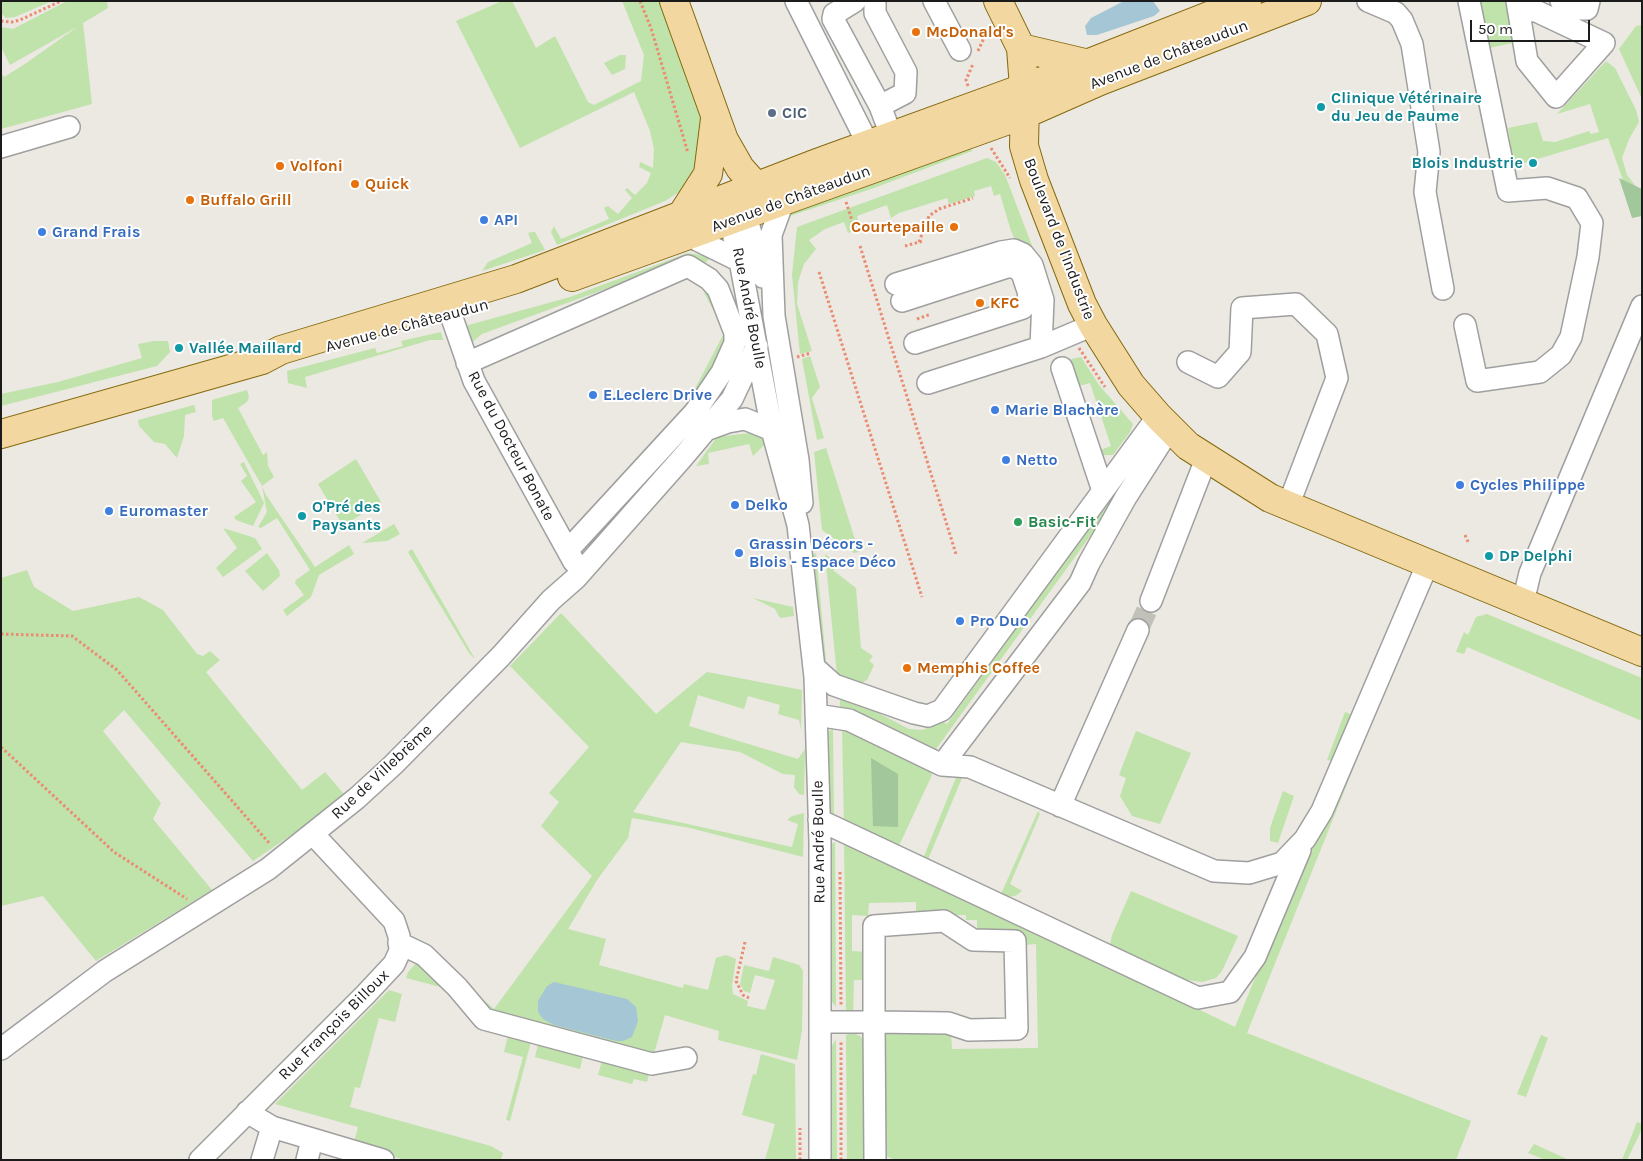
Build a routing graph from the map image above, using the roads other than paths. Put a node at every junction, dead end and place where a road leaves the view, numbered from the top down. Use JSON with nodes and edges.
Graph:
{"nodes":[{"id":1,"x":674,"y":1,"type":"edge"},
{"id":2,"x":796,"y":1,"type":"edge"},
{"id":3,"x":855,"y":1,"type":"edge"},
{"id":4,"x":875,"y":1,"type":"edge"},
{"id":5,"x":934,"y":1,"type":"edge"},
{"id":6,"x":998,"y":1,"type":"edge"},
{"id":7,"x":1247,"y":1,"type":"edge"},
{"id":8,"x":1307,"y":1,"type":"edge"},
{"id":9,"x":1368,"y":1,"type":"edge"},
{"id":10,"x":1469,"y":1,"type":"edge"},
{"id":11,"x":1561,"y":1,"type":"edge"},
{"id":12,"x":1590,"y":1,"type":"edge"},
{"id":13,"x":1021,"y":48,"type":"junction"},
{"id":14,"x":960,"y":50,"type":"dead end"},
{"id":15,"x":1089,"y":64,"type":"junction"},
{"id":16,"x":1024,"y":101,"type":"junction"},
{"id":17,"x":880,"y":106,"type":"junction"},
{"id":18,"x":715,"y":113,"type":"junction"},
{"id":19,"x":69,"y":127,"type":"dead end"},
{"id":20,"x":879,"y":140,"type":"junction"},
{"id":21,"x":1,"y":147,"type":"edge"},
{"id":22,"x":739,"y":202,"type":"junction"},
{"id":23,"x":782,"y":202,"type":"junction"},
{"id":24,"x":686,"y":225,"type":"junction"},
{"id":25,"x":740,"y":261,"type":"junction"},
{"id":26,"x":1444,"y":289,"type":"dead end"},
{"id":27,"x":1642,"y":306,"type":"edge"},
{"id":28,"x":451,"y":314,"type":"junction"},
{"id":29,"x":774,"y":316,"type":"junction"},
{"id":30,"x":1093,"y":325,"type":"junction"},
{"id":31,"x":1465,"y":325,"type":"dead end"},
{"id":32,"x":915,"y":343,"type":"dead end"},
{"id":33,"x":757,"y":346,"type":"junction"},
{"id":34,"x":1040,"y":347,"type":"junction"},
{"id":35,"x":262,"y":360,"type":"junction"},
{"id":36,"x":1188,"y":362,"type":"dead end"},
{"id":37,"x":467,"y":363,"type":"junction"},
{"id":38,"x":1062,"y":368,"type":"dead end"},
{"id":39,"x":928,"y":383,"type":"dead end"},
{"id":40,"x":773,"y":397,"type":"junction"},
{"id":41,"x":732,"y":400,"type":"junction"},
{"id":42,"x":746,"y":419,"type":"junction"},
{"id":43,"x":1164,"y":422,"type":"junction"},
{"id":44,"x":706,"y":430,"type":"junction"},
{"id":45,"x":772,"y":430,"type":"junction"},
{"id":46,"x":1,"y":434,"type":"edge"},
{"id":47,"x":1206,"y":459,"type":"junction"},
{"id":48,"x":1103,"y":491,"type":"junction"},
{"id":49,"x":1288,"y":506,"type":"junction"},
{"id":50,"x":798,"y":525,"type":"junction"},
{"id":51,"x":568,"y":550,"type":"junction"},
{"id":52,"x":1428,"y":563,"type":"junction"},
{"id":53,"x":581,"y":572,"type":"junction"},
{"id":54,"x":1151,"y":601,"type":"tunnel mouth"},
{"id":55,"x":1523,"y":602,"type":"junction"},
{"id":56,"x":1138,"y":630,"type":"tunnel mouth"},
{"id":57,"x":1642,"y":652,"type":"edge"},
{"id":58,"x":814,"y":668,"type":"junction"},
{"id":59,"x":816,"y":715,"type":"junction"},
{"id":60,"x":942,"y":766,"type":"junction"},
{"id":61,"x":1060,"y":806,"type":"junction"},
{"id":62,"x":819,"y":820,"type":"junction"},
{"id":63,"x":314,"y":834,"type":"junction"},
{"id":64,"x":1305,"y":839,"type":"junction"},
{"id":65,"x":400,"y":943,"type":"junction"},
{"id":66,"x":820,"y":1022,"type":"junction"},
{"id":67,"x":874,"y":1022,"type":"junction"},
{"id":68,"x":1,"y":1049,"type":"edge"},
{"id":69,"x":686,"y":1058,"type":"dead end"},
{"id":70,"x":247,"y":1112,"type":"junction"},
{"id":71,"x":272,"y":1127,"type":"junction"},
{"id":72,"x":310,"y":1150,"type":"edge"},
{"id":73,"x":200,"y":1160,"type":"edge"},
{"id":74,"x":262,"y":1160,"type":"edge"},
{"id":75,"x":383,"y":1160,"type":"edge"},
{"id":76,"x":820,"y":1160,"type":"edge"},
{"id":77,"x":875,"y":1160,"type":"edge"}],
"edges":[{"from":1,"to":18,"type":"main road"},
{"from":2,"to":20,"type":"street"},
{"from":3,"to":17,"type":"street"},
{"from":4,"to":17,"type":"street"},
{"from":5,"to":14,"type":"street"},
{"from":6,"to":13,"type":"main road"},
{"from":7,"to":15,"type":"main road","name":"Avenue de Châteaudun"},
{"from":8,"to":16,"type":"main road","name":"Avenue de Châteaudun"},
{"from":9,"to":26,"type":"street"},
{"from":10,"to":31,"type":"street"},
{"from":11,"to":12,"type":"street"},
{"from":13,"to":15,"type":"main road"},
{"from":13,"to":16,"type":"main road","name":"Boulevard de l'Industrie"},
{"from":15,"to":16,"type":"main road","name":"Avenue de Châteaudun"},
{"from":16,"to":20,"type":"main road","name":"Avenue de Châteaudun"},
{"from":16,"to":23,"type":"main road","name":"Avenue de Châteaudun"},
{"from":16,"to":30,"type":"main road","name":"Boulevard de l'Industrie"},
{"from":17,"to":20,"type":"street"},
{"from":18,"to":22,"type":"main road"},
{"from":18,"to":24,"type":"main road"},
{"from":19,"to":21,"type":"street"},
{"from":20,"to":22,"type":"main road","name":"Avenue de Châteaudun"},
{"from":22,"to":23,"type":"main road"},
{"from":22,"to":24,"type":"main road","name":"Avenue de Châteaudun"},
{"from":22,"to":25,"type":"street","name":"Rue André Boulle"},
{"from":22,"to":29,"type":"street"},
{"from":23,"to":29,"type":"street","name":"Rue André Boulle"},
{"from":24,"to":25,"type":"street"},
{"from":24,"to":28,"type":"main road","name":"Avenue de Châteaudun"},
{"from":24,"to":35,"type":"main road","name":"Avenue de Châteaudun"},
{"from":25,"to":33,"type":"street","name":"Rue André Boulle"},
{"from":27,"to":55,"type":"street"},
{"from":28,"to":35,"type":"main road","name":"Avenue de Châteaudun"},
{"from":28,"to":37,"type":"street","name":"Rue du Docteur Bonate"},
{"from":29,"to":40,"type":"street","name":"Rue André Boulle"},
{"from":30,"to":34,"type":"street"},
{"from":30,"to":43,"type":"main road","name":"Boulevard de l'Industrie"},
{"from":32,"to":34,"type":"street"},
{"from":33,"to":40,"type":"street","name":"Rue André Boulle"},
{"from":33,"to":41,"type":"street","name":"Rue de Villebrème"},
{"from":34,"to":39,"type":"street"},
{"from":35,"to":46,"type":"main road"},
{"from":36,"to":49,"type":"street"},
{"from":37,"to":51,"type":"street","name":"Rue du Docteur Bonate"},
{"from":37,"to":51,"type":"street"},
{"from":38,"to":48,"type":"street"},
{"from":40,"to":41,"type":"street"},
{"from":40,"to":42,"type":"street","name":"Rue de Villebrème"},
{"from":40,"to":45,"type":"street","name":"Rue André Boulle"},
{"from":40,"to":50,"type":"street","name":"Rue André Boulle"},
{"from":41,"to":44,"type":"street","name":"Rue de Villebrème"},
{"from":42,"to":44,"type":"street","name":"Rue de Villebrème"},
{"from":42,"to":45,"type":"street"},
{"from":43,"to":47,"type":"main road","name":"Boulevard de l'Industrie"},
{"from":43,"to":48,"type":"street"},
{"from":43,"to":60,"type":"street"},
{"from":44,"to":53,"type":"street","name":"Rue de Villebrème"},
{"from":45,"to":50,"type":"street","name":"Rue André Boulle"},
{"from":47,"to":49,"type":"main road","name":"Boulevard de l'Industrie"},
{"from":47,"to":54,"type":"street"},
{"from":48,"to":58,"type":"street"},
{"from":49,"to":52,"type":"main road","name":"Boulevard de l'Industrie"},
{"from":50,"to":58,"type":"street","name":"Rue André Boulle"},
{"from":51,"to":53,"type":"street","name":"Rue du Docteur Bonate"},
{"from":52,"to":55,"type":"main road","name":"Boulevard de l'Industrie"},
{"from":52,"to":64,"type":"street"},
{"from":53,"to":63,"type":"street","name":"Rue de Villebrème"},
{"from":55,"to":57,"type":"main road","name":"Boulevard de l'Industrie"},
{"from":56,"to":61,"type":"street"},
{"from":58,"to":59,"type":"street","name":"Rue André Boulle"},
{"from":59,"to":60,"type":"street"},
{"from":59,"to":62,"type":"street","name":"Rue André Boulle"},
{"from":60,"to":61,"type":"street"},
{"from":61,"to":64,"type":"street"},
{"from":62,"to":64,"type":"street"},
{"from":62,"to":66,"type":"street","name":"Rue André Boulle"},
{"from":63,"to":65,"type":"street"},
{"from":63,"to":68,"type":"street","name":"Rue de Villebrème"},
{"from":65,"to":69,"type":"street"},
{"from":65,"to":70,"type":"street","name":"Rue François Billoux"},
{"from":66,"to":67,"type":"street"},
{"from":66,"to":76,"type":"street","name":"Rue André Boulle"},
{"from":67,"to":67,"type":"street"},
{"from":67,"to":77,"type":"street"},
{"from":70,"to":71,"type":"street"},
{"from":70,"to":73,"type":"street","name":"Rue François Billoux"},
{"from":71,"to":72,"type":"street"},
{"from":71,"to":74,"type":"street"},
{"from":72,"to":75,"type":"street"}]}
